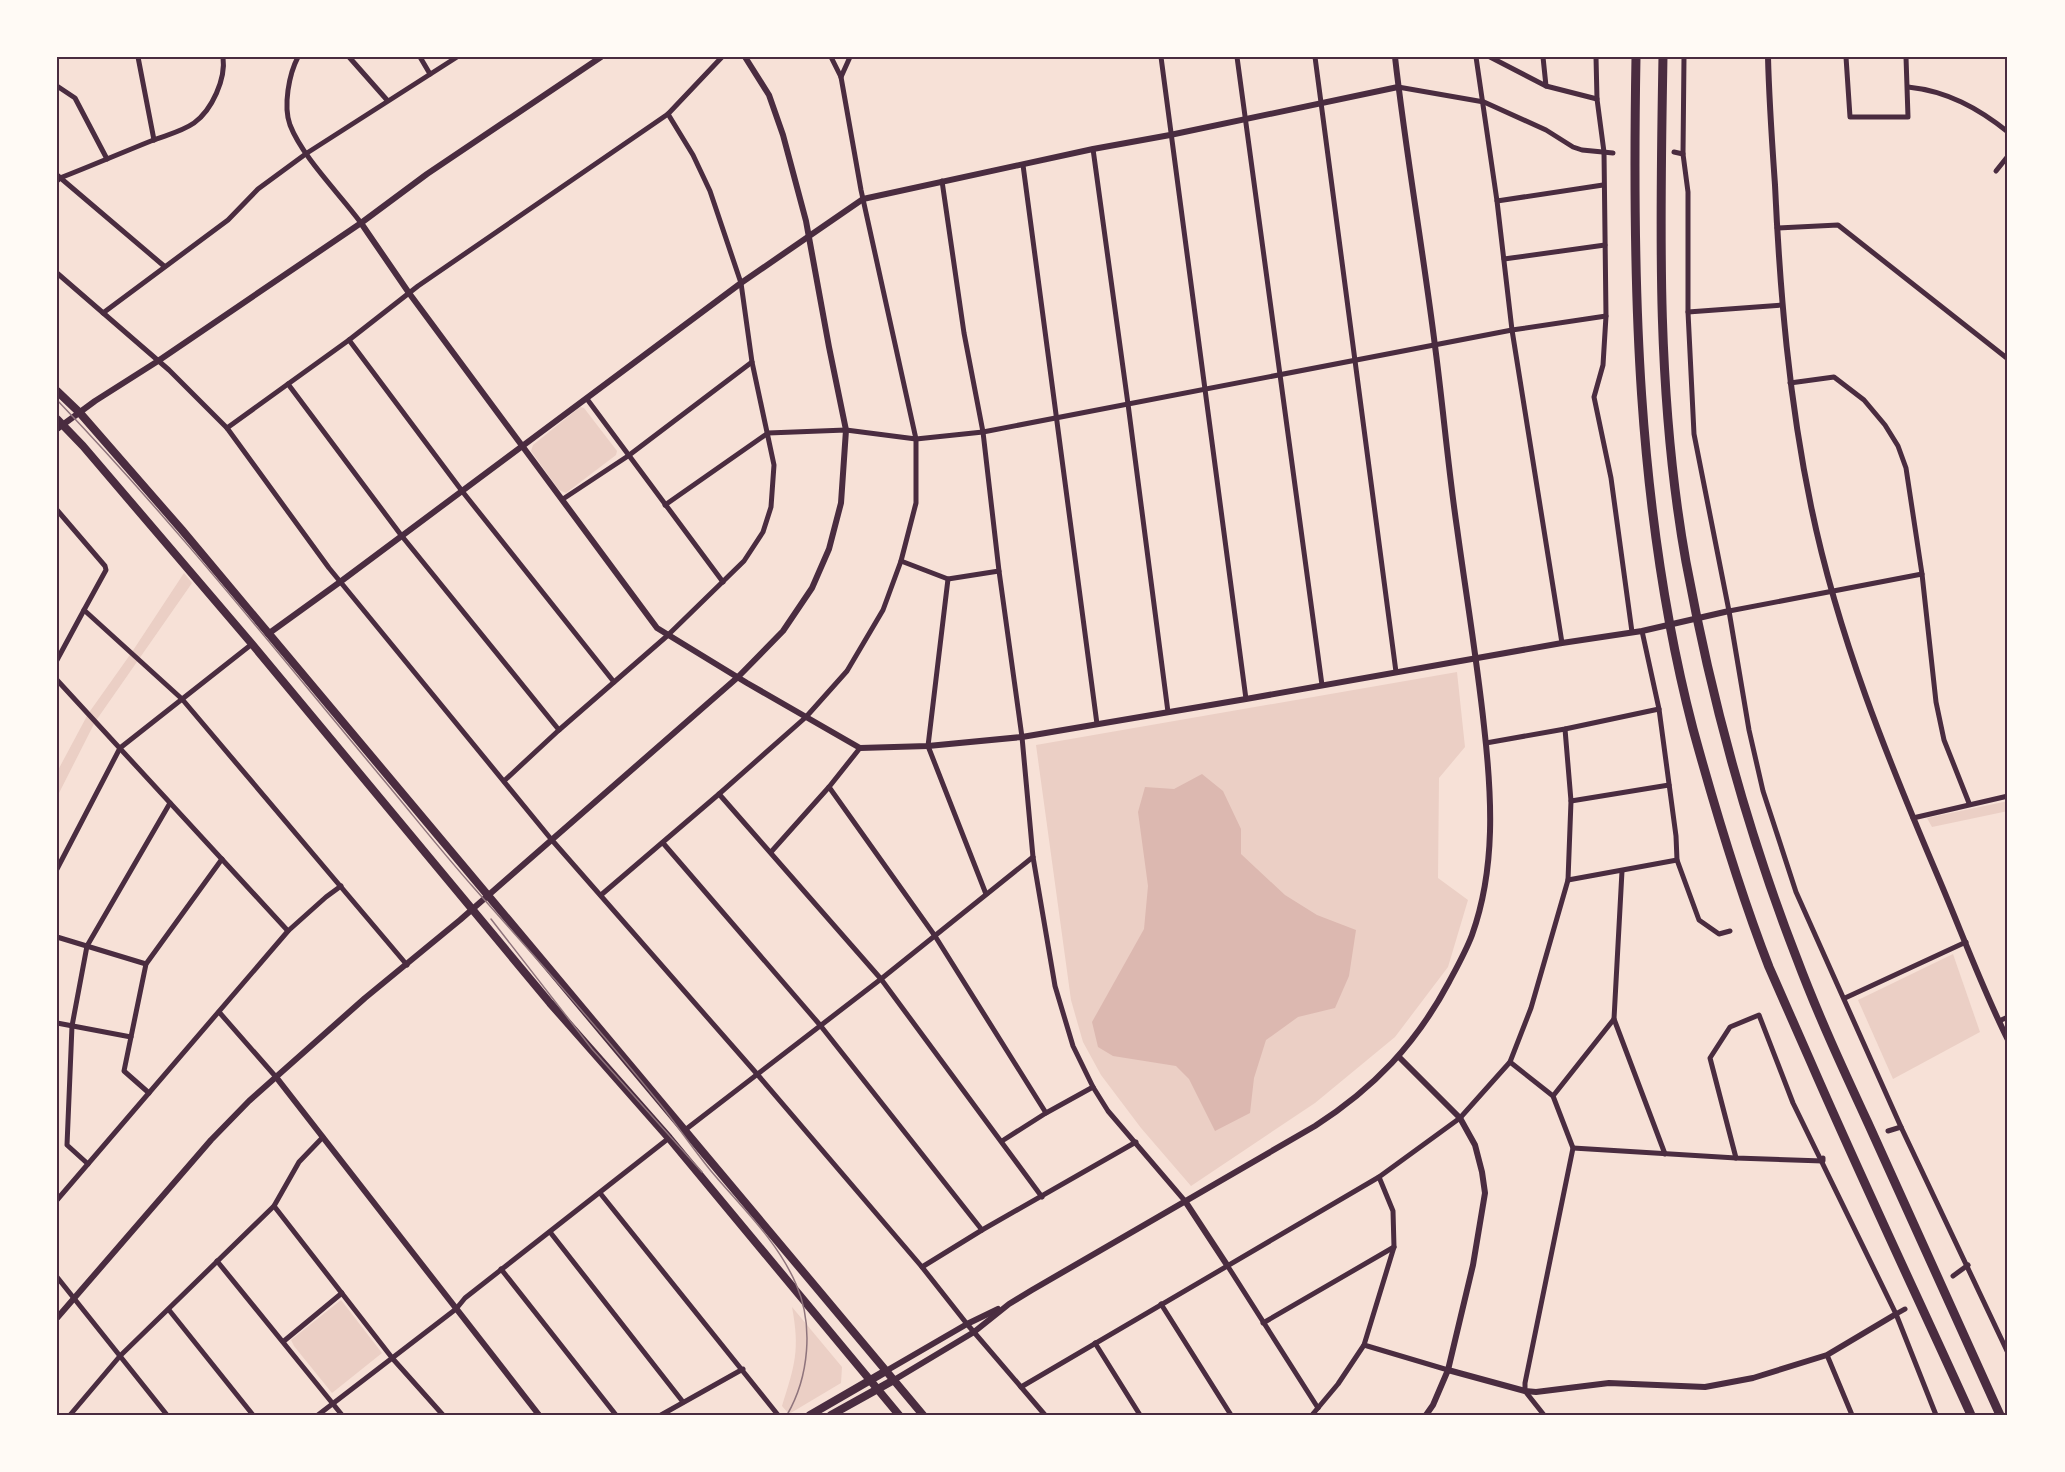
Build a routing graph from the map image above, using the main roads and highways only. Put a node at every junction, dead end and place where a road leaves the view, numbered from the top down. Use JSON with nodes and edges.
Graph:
{"nodes":[{"id":1,"x":1636,"y":57,"type":"edge"},
{"id":2,"x":1663,"y":57,"type":"edge"},
{"id":3,"x":57,"y":391,"type":"edge"},
{"id":4,"x":59,"y":424,"type":"edge"},
{"id":5,"x":886,"y":1371,"type":"junction"},
{"id":6,"x":871,"y":1380,"type":"junction"},
{"id":7,"x":894,"y":1380,"type":"junction"},
{"id":8,"x":878,"y":1390,"type":"junction"},
{"id":9,"x":810,"y":1415,"type":"edge"},
{"id":10,"x":831,"y":1415,"type":"edge"},
{"id":11,"x":899,"y":1415,"type":"edge"},
{"id":12,"x":923,"y":1415,"type":"edge"},
{"id":13,"x":1971,"y":1415,"type":"edge"},
{"id":14,"x":2000,"y":1415,"type":"edge"}],
"edges":[{"from":1,"to":13,"type":"highway"},
{"from":2,"to":14,"type":"highway"},
{"from":3,"to":5,"type":"main road"},
{"from":4,"to":6,"type":"main road"},
{"from":5,"to":6,"type":"main road"},
{"from":5,"to":7,"type":"main road"},
{"from":6,"to":8,"type":"main road"},
{"from":6,"to":9,"type":"main road"},
{"from":7,"to":8,"type":"main road"},
{"from":7,"to":12,"type":"main road"},
{"from":8,"to":10,"type":"main road"},
{"from":8,"to":11,"type":"main road"}]}
